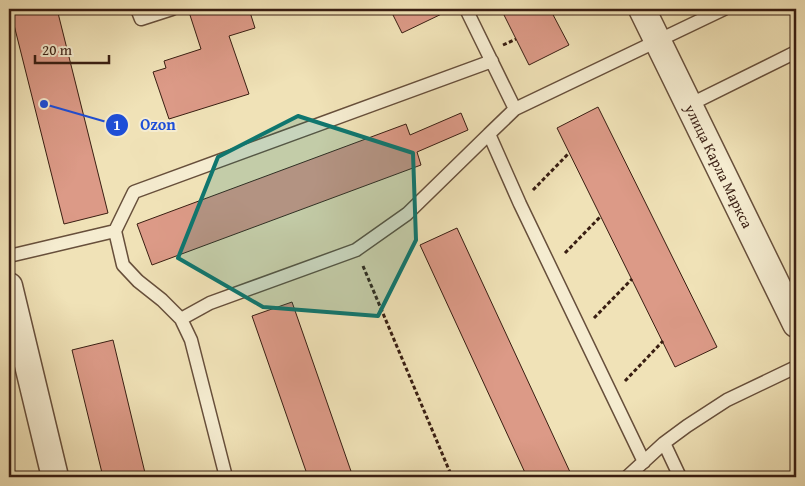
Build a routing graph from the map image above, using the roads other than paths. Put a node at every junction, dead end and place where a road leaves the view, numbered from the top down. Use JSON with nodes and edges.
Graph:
{"nodes":[{"id":1,"x":137,"y":9,"type":"edge"},
{"id":2,"x":172,"y":9,"type":"edge"},
{"id":3,"x":466,"y":9,"type":"edge"},
{"id":4,"x":642,"y":9,"type":"edge"},
{"id":5,"x":724,"y":9,"type":"edge"},
{"id":6,"x":657,"y":40,"type":"junction"},
{"id":7,"x":796,"y":52,"type":"edge"},
{"id":8,"x":492,"y":61,"type":"junction"},
{"id":9,"x":689,"y":105,"type":"junction"},
{"id":10,"x":515,"y":109,"type":"junction"},
{"id":11,"x":489,"y":134,"type":"junction"},
{"id":12,"x":114,"y":231,"type":"junction"},
{"id":13,"x":9,"y":256,"type":"edge"},
{"id":14,"x":9,"y":286,"type":"edge"},
{"id":15,"x":181,"y":319,"type":"junction"},
{"id":16,"x":795,"y":320,"type":"edge"},
{"id":17,"x":796,"y":368,"type":"edge"},
{"id":18,"x":664,"y":443,"type":"junction"},
{"id":19,"x":644,"y":462,"type":"junction"},
{"id":20,"x":55,"y":477,"type":"edge"},
{"id":21,"x":226,"y":477,"type":"edge"},
{"id":22,"x":626,"y":477,"type":"edge"},
{"id":23,"x":680,"y":477,"type":"edge"}],
"edges":[{"from":1,"to":2,"type":"lane"},
{"from":3,"to":8,"type":"lane"},
{"from":4,"to":6,"type":"street","name":"улица Карла Маркса"},
{"from":5,"to":6,"type":"lane"},
{"from":6,"to":9,"type":"street","name":"улица Карла Маркса"},
{"from":6,"to":10,"type":"lane"},
{"from":7,"to":9,"type":"lane"},
{"from":8,"to":10,"type":"lane"},
{"from":8,"to":12,"type":"lane"},
{"from":9,"to":16,"type":"street","name":"улица Карла Маркса"},
{"from":10,"to":11,"type":"lane"},
{"from":11,"to":15,"type":"lane"},
{"from":11,"to":19,"type":"lane"},
{"from":12,"to":13,"type":"lane"},
{"from":12,"to":15,"type":"lane"},
{"from":14,"to":20,"type":"street"},
{"from":15,"to":21,"type":"lane"},
{"from":17,"to":18,"type":"lane"},
{"from":18,"to":19,"type":"lane"},
{"from":18,"to":23,"type":"lane"},
{"from":19,"to":22,"type":"lane"}]}
